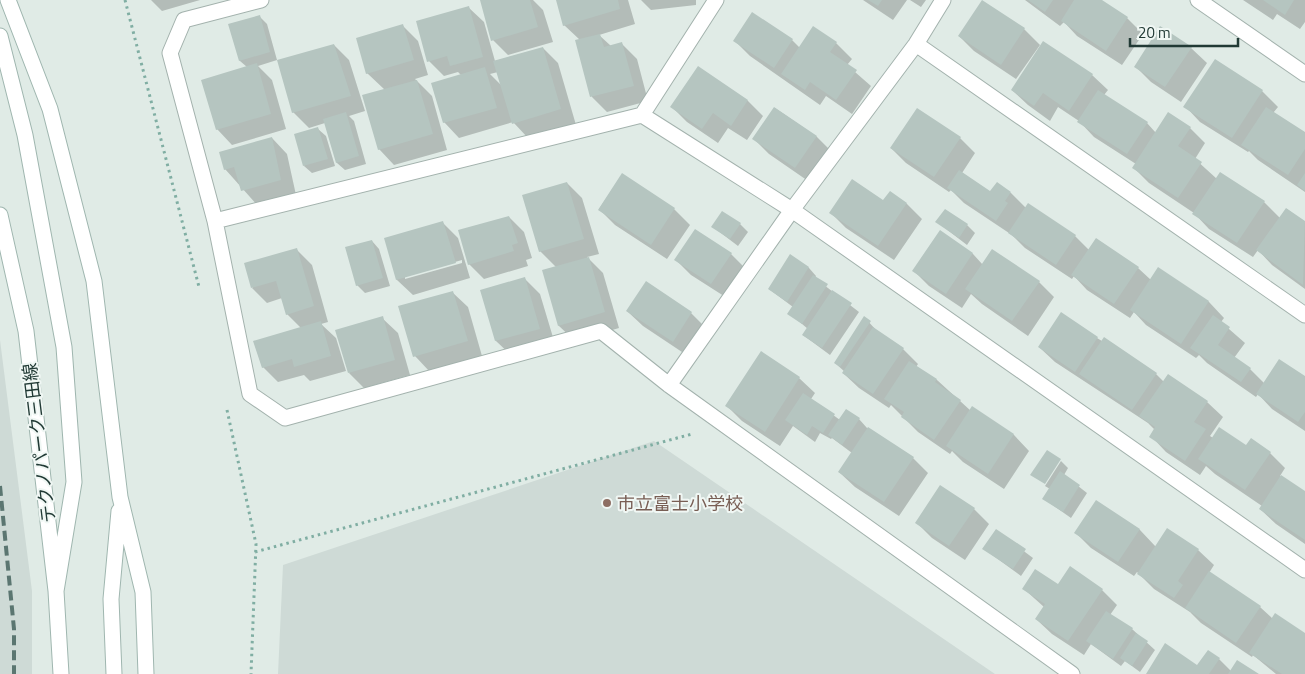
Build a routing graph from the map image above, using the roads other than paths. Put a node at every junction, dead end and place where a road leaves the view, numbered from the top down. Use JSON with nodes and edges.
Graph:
{"nodes":[{"id":1,"x":8,"y":0,"type":"edge"},
{"id":2,"x":261,"y":0,"type":"edge"},
{"id":3,"x":716,"y":0,"type":"edge"},
{"id":4,"x":943,"y":0,"type":"edge"},
{"id":5,"x":1198,"y":0,"type":"edge"},
{"id":6,"x":0,"y":36,"type":"edge"},
{"id":7,"x":916,"y":44,"type":"junction"},
{"id":8,"x":1305,"y":74,"type":"edge"},
{"id":9,"x":642,"y":115,"type":"junction"},
{"id":10,"x":792,"y":210,"type":"junction"},
{"id":11,"x":0,"y":215,"type":"edge"},
{"id":12,"x":215,"y":221,"type":"junction"},
{"id":13,"x":1305,"y":315,"type":"edge"},
{"id":14,"x":669,"y":385,"type":"junction"},
{"id":15,"x":120,"y":497,"type":"junction"},
{"id":16,"x":1305,"y":570,"type":"edge"},
{"id":17,"x":56,"y":591,"type":"junction"},
{"id":18,"x":61,"y":674,"type":"edge"},
{"id":19,"x":114,"y":674,"type":"edge"},
{"id":20,"x":146,"y":674,"type":"edge"},
{"id":21,"x":1072,"y":674,"type":"edge"}],
"edges":[{"from":1,"to":15,"type":"street"},
{"from":2,"to":12,"type":"street"},
{"from":3,"to":9,"type":"street"},
{"from":4,"to":7,"type":"street"},
{"from":5,"to":8,"type":"street"},
{"from":6,"to":17,"type":"street"},
{"from":7,"to":10,"type":"street"},
{"from":7,"to":13,"type":"street"},
{"from":9,"to":10,"type":"street"},
{"from":9,"to":12,"type":"street"},
{"from":10,"to":14,"type":"street"},
{"from":10,"to":16,"type":"street"},
{"from":11,"to":17,"type":"street","name":"テクノパーク三田線"},
{"from":12,"to":14,"type":"street"},
{"from":14,"to":21,"type":"street"},
{"from":15,"to":19,"type":"street"},
{"from":15,"to":20,"type":"street"},
{"from":17,"to":18,"type":"street","name":"テクノパーク三田線"}]}
